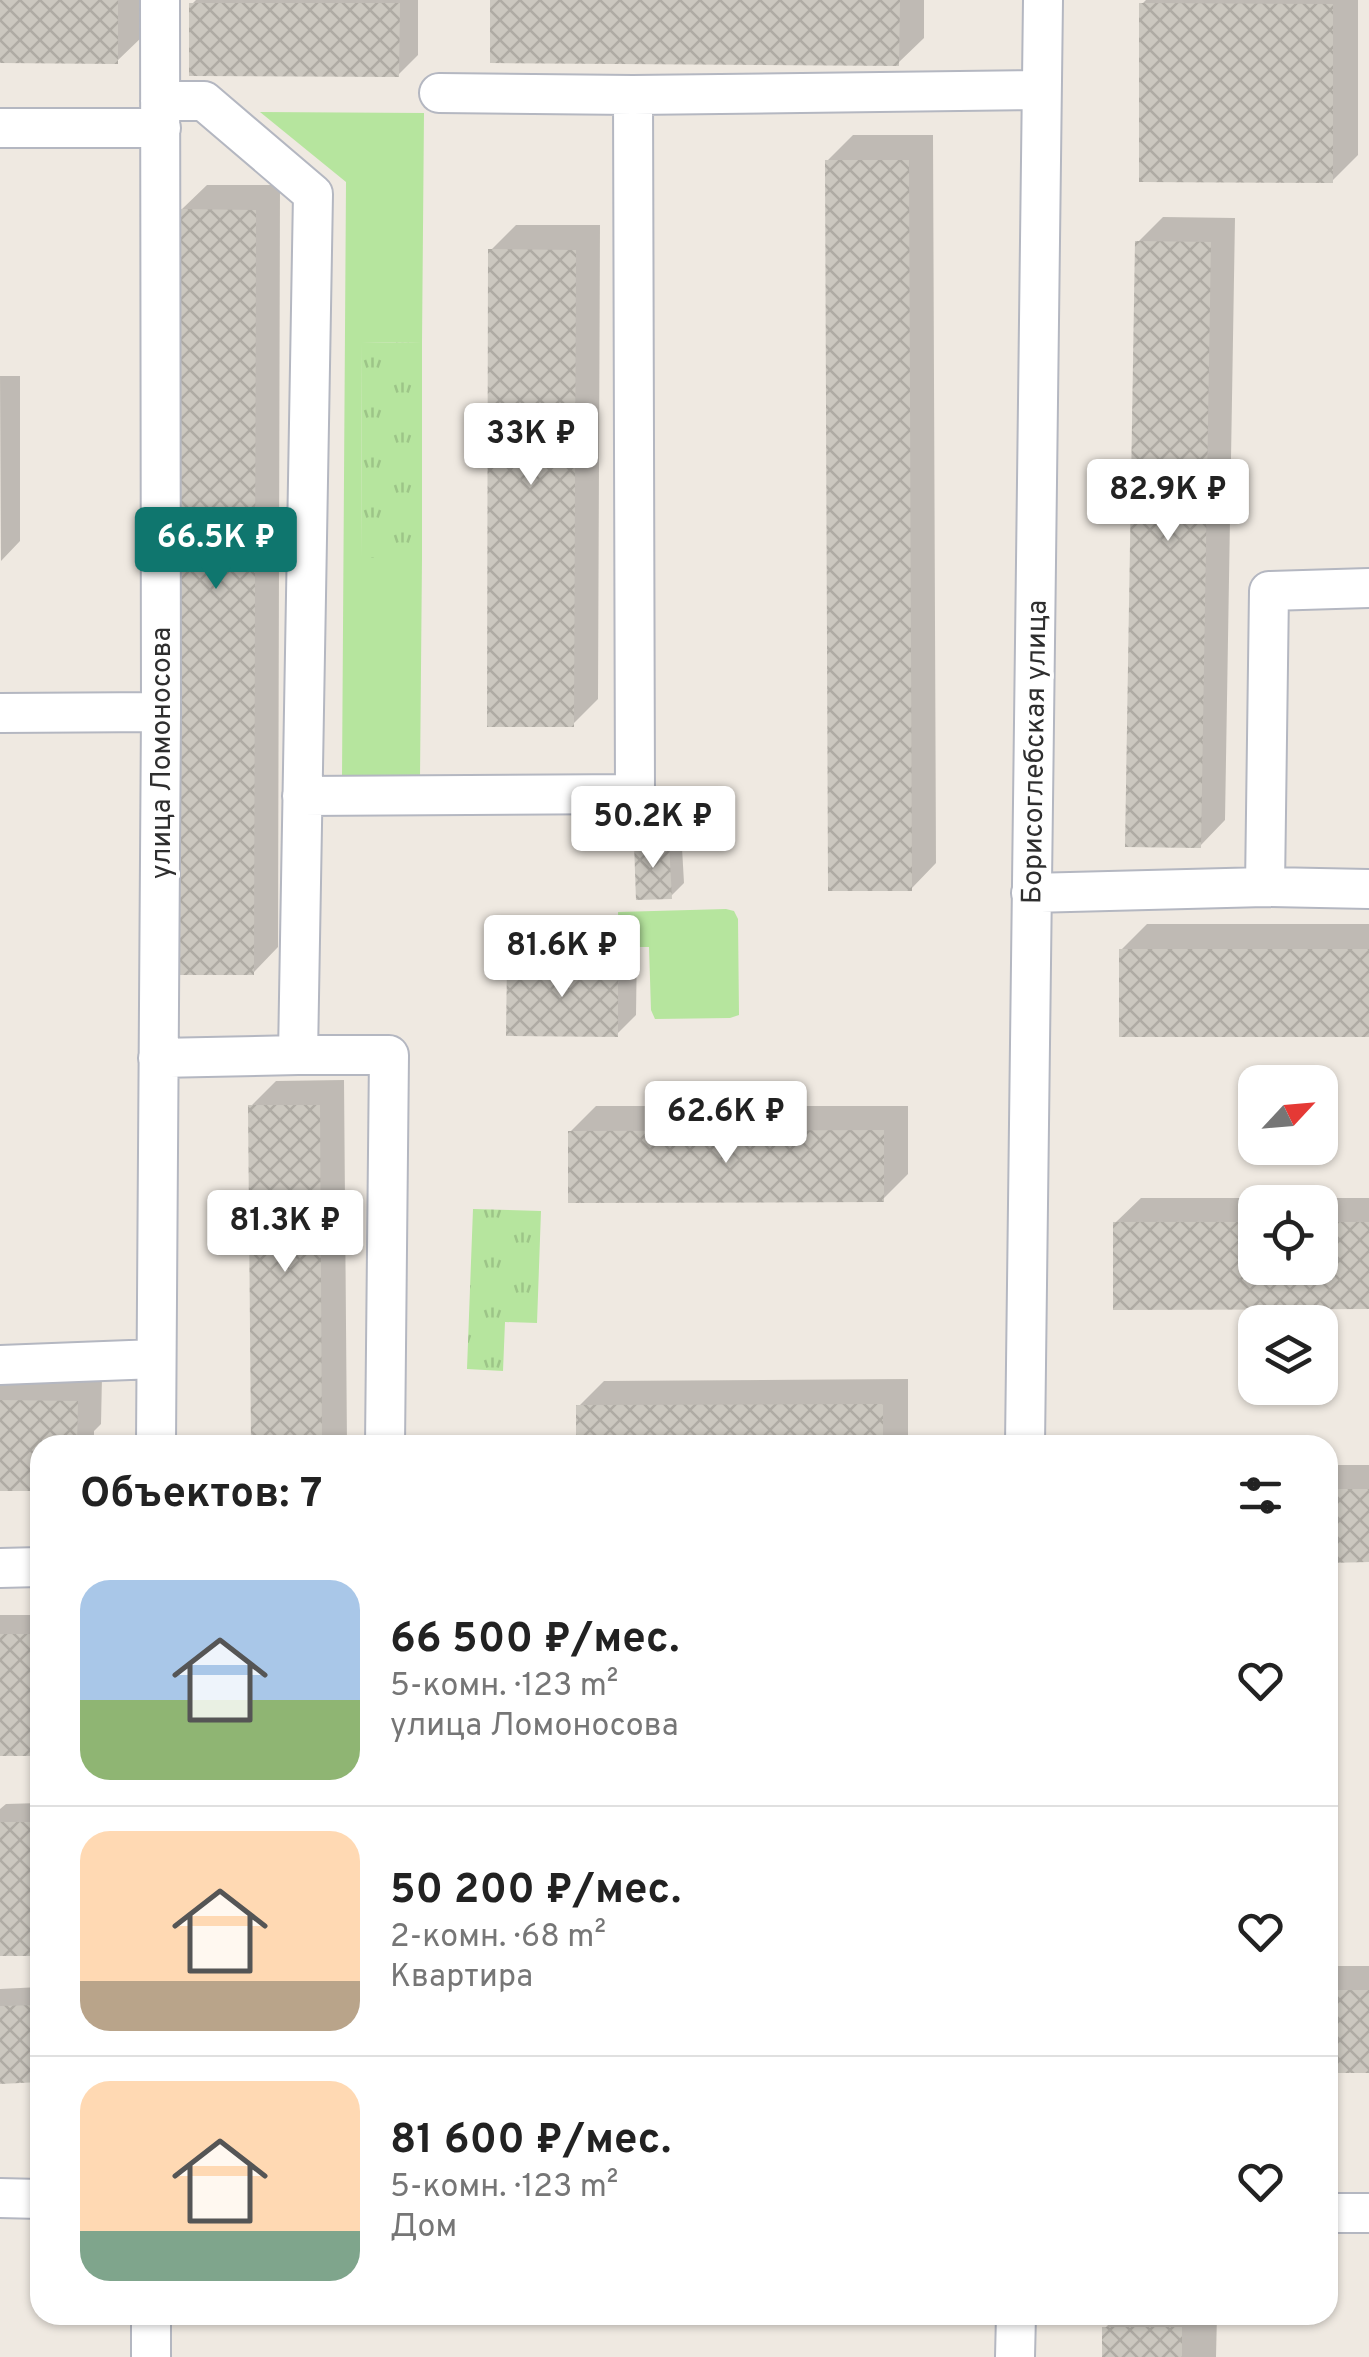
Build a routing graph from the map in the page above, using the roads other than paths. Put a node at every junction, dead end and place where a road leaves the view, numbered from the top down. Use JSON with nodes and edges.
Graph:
{"nodes":[{"id":1,"x":160,"y":0,"type":"edge"},
{"id":2,"x":1043,"y":0,"type":"edge"},
{"id":3,"x":1040,"y":90,"type":"junction"},
{"id":4,"x":439,"y":94,"type":"dead end"},
{"id":5,"x":633,"y":96,"type":"junction"},
{"id":6,"x":160,"y":114,"type":"junction"},
{"id":7,"x":0,"y":128,"type":"edge"},
{"id":8,"x":1369,"y":588,"type":"edge"},
{"id":9,"x":161,"y":712,"type":"junction"},
{"id":10,"x":0,"y":713,"type":"edge"},
{"id":11,"x":302,"y":796,"type":"junction"},
{"id":12,"x":1265,"y":887,"type":"junction"},
{"id":13,"x":1369,"y":890,"type":"edge"},
{"id":14,"x":1031,"y":893,"type":"junction"},
{"id":15,"x":298,"y":1055,"type":"junction"},
{"id":16,"x":158,"y":1058,"type":"junction"},
{"id":17,"x":156,"y":1359,"type":"junction"},
{"id":18,"x":0,"y":1364,"type":"edge"},
{"id":19,"x":156,"y":1435,"type":"edge"},
{"id":20,"x":385,"y":1435,"type":"edge"},
{"id":21,"x":1025,"y":1435,"type":"edge"},
{"id":22,"x":30,"y":1566,"type":"edge"},
{"id":23,"x":0,"y":1568,"type":"edge"},
{"id":24,"x":0,"y":2198,"type":"edge"},
{"id":25,"x":30,"y":2199,"type":"edge"},
{"id":26,"x":1369,"y":2212,"type":"edge"},
{"id":27,"x":1338,"y":2213,"type":"edge"},
{"id":28,"x":151,"y":2325,"type":"edge"},
{"id":29,"x":1016,"y":2325,"type":"edge"},
{"id":30,"x":151,"y":2357,"type":"edge"},
{"id":31,"x":1016,"y":2357,"type":"edge"}],
"edges":[{"from":1,"to":6,"type":"street","name":"улица Ломоносова"},
{"from":2,"to":3,"type":"street","name":"Борисоглебская улица"},
{"from":3,"to":5,"type":"street"},
{"from":3,"to":14,"type":"street","name":"Борисоглебская улица"},
{"from":4,"to":5,"type":"street"},
{"from":5,"to":11,"type":"street"},
{"from":6,"to":7,"type":"street"},
{"from":6,"to":9,"type":"street","name":"улица Ломоносова"},
{"from":6,"to":11,"type":"street"},
{"from":8,"to":12,"type":"street"},
{"from":9,"to":10,"type":"street"},
{"from":9,"to":16,"type":"street","name":"улица Ломоносова"},
{"from":11,"to":15,"type":"street"},
{"from":12,"to":13,"type":"street"},
{"from":12,"to":14,"type":"street"},
{"from":14,"to":21,"type":"street","name":"Борисоглебская улица"},
{"from":15,"to":16,"type":"street"},
{"from":15,"to":20,"type":"street"},
{"from":16,"to":17,"type":"street","name":"улица Ломоносова"},
{"from":17,"to":18,"type":"street"},
{"from":17,"to":19,"type":"street","name":"улица Ломоносова"},
{"from":22,"to":23,"type":"street"},
{"from":24,"to":25,"type":"street"},
{"from":26,"to":27,"type":"street"},
{"from":28,"to":30,"type":"street"},
{"from":29,"to":31,"type":"street"}]}
